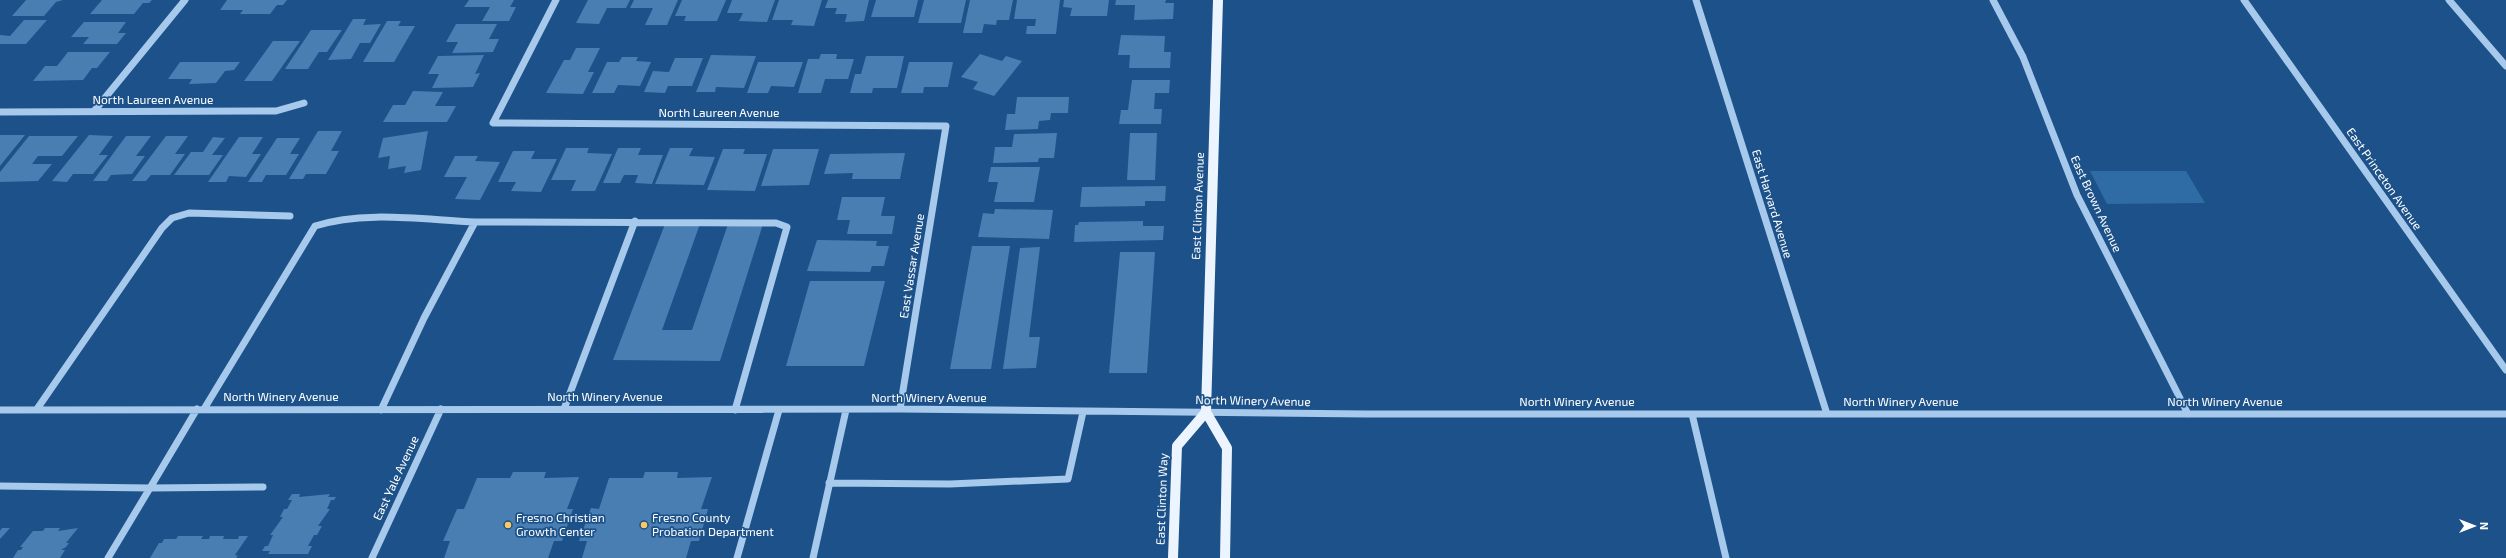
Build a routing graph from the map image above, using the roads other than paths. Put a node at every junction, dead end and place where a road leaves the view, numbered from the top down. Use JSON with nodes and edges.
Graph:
{"nodes":[{"id":1,"x":185,"y":0,"type":"edge"},
{"id":2,"x":556,"y":0,"type":"edge"},
{"id":3,"x":1218,"y":0,"type":"edge"},
{"id":4,"x":1696,"y":0,"type":"edge"},
{"id":5,"x":1992,"y":0,"type":"edge"},
{"id":6,"x":2244,"y":0,"type":"edge"},
{"id":7,"x":2449,"y":0,"type":"edge"},
{"id":8,"x":2506,"y":66,"type":"edge"},
{"id":9,"x":304,"y":103,"type":"dead end"},
{"id":10,"x":95,"y":110,"type":"junction"},
{"id":11,"x":0,"y":112,"type":"edge"},
{"id":12,"x":946,"y":126,"type":"joint"},
{"id":13,"x":290,"y":216,"type":"dead end"},
{"id":14,"x":635,"y":221,"type":"junction"},
{"id":15,"x":475,"y":222,"type":"junction"},
{"id":16,"x":2506,"y":370,"type":"edge"},
{"id":17,"x":37,"y":409,"type":"junction"},
{"id":18,"x":201,"y":409,"type":"junction"},
{"id":19,"x":441,"y":409,"type":"junction"},
{"id":20,"x":564,"y":409,"type":"junction"},
{"id":21,"x":900,"y":409,"type":"junction"},
{"id":22,"x":0,"y":410,"type":"edge"},
{"id":23,"x":381,"y":410,"type":"junction"},
{"id":24,"x":735,"y":410,"type":"junction"},
{"id":25,"x":779,"y":410,"type":"junction"},
{"id":26,"x":846,"y":410,"type":"junction"},
{"id":27,"x":1083,"y":412,"type":"junction"},
{"id":28,"x":1206,"y":412,"type":"junction"},
{"id":29,"x":1692,"y":414,"type":"junction"},
{"id":30,"x":1827,"y":414,"type":"junction"},
{"id":31,"x":2188,"y":414,"type":"junction"},
{"id":32,"x":2506,"y":414,"type":"edge"},
{"id":33,"x":829,"y":483,"type":"junction"},
{"id":34,"x":0,"y":486,"type":"edge"},
{"id":35,"x":263,"y":487,"type":"dead end"},
{"id":36,"x":150,"y":488,"type":"junction"},
{"id":37,"x":108,"y":558,"type":"edge"},
{"id":38,"x":372,"y":558,"type":"edge"},
{"id":39,"x":737,"y":558,"type":"edge"},
{"id":40,"x":813,"y":558,"type":"edge"},
{"id":41,"x":1173,"y":558,"type":"edge"},
{"id":42,"x":1225,"y":558,"type":"edge"},
{"id":43,"x":1726,"y":558,"type":"edge"}],
"edges":[{"from":1,"to":10,"type":"street"},
{"from":2,"to":12,"type":"street","name":"North Laureen Avenue"},
{"from":3,"to":28,"type":"main road","name":"East Clinton Avenue"},
{"from":4,"to":30,"type":"street","name":"East Harvard Avenue"},
{"from":5,"to":31,"type":"street","name":"East Brown Avenue"},
{"from":6,"to":16,"type":"street","name":"East Princeton Avenue"},
{"from":7,"to":8,"type":"street"},
{"from":9,"to":10,"type":"street","name":"North Laureen Avenue"},
{"from":10,"to":11,"type":"street","name":"North Laureen Avenue"},
{"from":12,"to":21,"type":"street","name":"East Vassar Avenue"},
{"from":13,"to":17,"type":"street"},
{"from":14,"to":15,"type":"street"},
{"from":14,"to":20,"type":"street"},
{"from":14,"to":24,"type":"street"},
{"from":15,"to":18,"type":"street"},
{"from":15,"to":23,"type":"street"},
{"from":17,"to":18,"type":"street","name":"North Winery Avenue"},
{"from":17,"to":22,"type":"street","name":"North Winery Avenue"},
{"from":18,"to":23,"type":"street","name":"North Winery Avenue"},
{"from":18,"to":36,"type":"street"},
{"from":19,"to":20,"type":"street","name":"North Winery Avenue"},
{"from":19,"to":23,"type":"street","name":"North Winery Avenue"},
{"from":19,"to":38,"type":"street","name":"East Yale Avenue"},
{"from":20,"to":24,"type":"street","name":"North Winery Avenue"},
{"from":21,"to":26,"type":"street","name":"North Winery Avenue"},
{"from":21,"to":27,"type":"street","name":"North Winery Avenue"},
{"from":24,"to":25,"type":"street","name":"North Winery Avenue"},
{"from":25,"to":26,"type":"street","name":"North Winery Avenue"},
{"from":25,"to":39,"type":"street"},
{"from":26,"to":33,"type":"street"},
{"from":27,"to":28,"type":"street","name":"North Winery Avenue"},
{"from":27,"to":33,"type":"street"},
{"from":28,"to":29,"type":"street","name":"North Winery Avenue"},
{"from":28,"to":41,"type":"main road","name":"East Clinton Way"},
{"from":28,"to":42,"type":"main road"},
{"from":29,"to":30,"type":"street","name":"North Winery Avenue"},
{"from":29,"to":43,"type":"street"},
{"from":30,"to":31,"type":"street","name":"North Winery Avenue"},
{"from":31,"to":32,"type":"street","name":"North Winery Avenue"},
{"from":33,"to":40,"type":"street"},
{"from":34,"to":36,"type":"street"},
{"from":35,"to":36,"type":"street"},
{"from":36,"to":37,"type":"street"}]}
